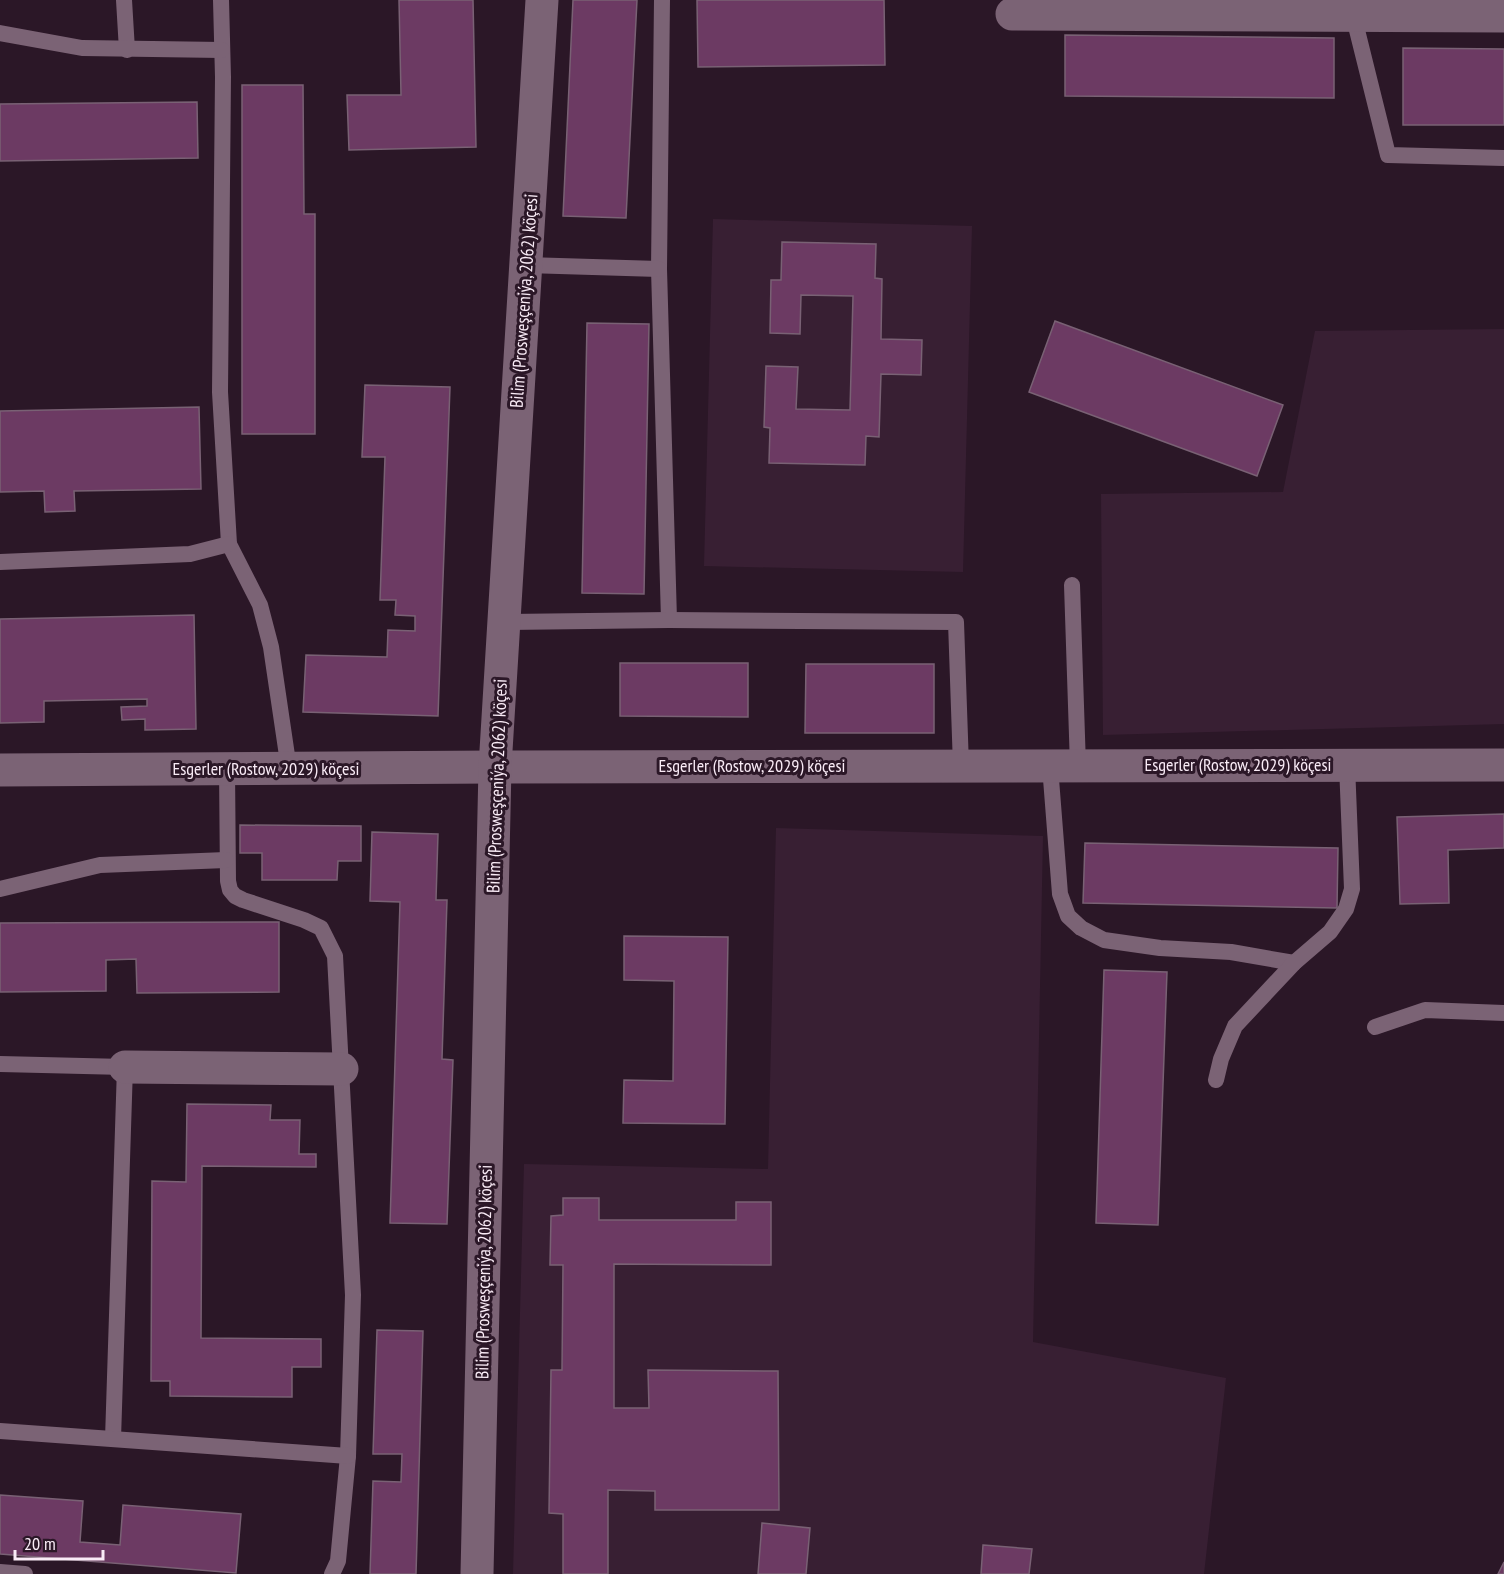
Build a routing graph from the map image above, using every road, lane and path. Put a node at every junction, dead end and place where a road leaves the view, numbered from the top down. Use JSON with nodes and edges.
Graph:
{"nodes":[{"id":1,"x":124,"y":0,"type":"edge"},
{"id":2,"x":220,"y":0,"type":"edge"},
{"id":3,"x":542,"y":0,"type":"edge"},
{"id":4,"x":662,"y":0,"type":"edge"},
{"id":5,"x":1351,"y":7,"type":"edge"},
{"id":6,"x":1012,"y":14,"type":"dead end"},
{"id":7,"x":1504,"y":16,"type":"edge"},
{"id":8,"x":0,"y":33,"type":"edge"},
{"id":9,"x":127,"y":50,"type":"junction"},
{"id":10,"x":222,"y":50,"type":"junction"},
{"id":11,"x":1504,"y":158,"type":"edge"},
{"id":12,"x":526,"y":265,"type":"junction"},
{"id":13,"x":659,"y":269,"type":"junction"},
{"id":14,"x":230,"y":544,"type":"junction"},
{"id":15,"x":0,"y":562,"type":"edge"},
{"id":16,"x":1072,"y":585,"type":"dead end"},
{"id":17,"x":669,"y":620,"type":"junction"},
{"id":18,"x":504,"y":622,"type":"junction"},
{"id":19,"x":1347,"y":765,"type":"junction"},
{"id":20,"x":1504,"y":765,"type":"edge"},
{"id":21,"x":961,"y":766,"type":"junction"},
{"id":22,"x":1064,"y":766,"type":"junction"},
{"id":23,"x":495,"y":767,"type":"junction"},
{"id":24,"x":227,"y":769,"type":"junction"},
{"id":25,"x":289,"y":769,"type":"junction"},
{"id":26,"x":0,"y":770,"type":"edge"},
{"id":27,"x":226,"y":860,"type":"junction"},
{"id":28,"x":0,"y":888,"type":"edge"},
{"id":29,"x":1294,"y":963,"type":"junction"},
{"id":30,"x":1504,"y":1013,"type":"edge"},
{"id":31,"x":1375,"y":1027,"type":"dead end"},
{"id":32,"x":0,"y":1064,"type":"edge"},
{"id":33,"x":125,"y":1067,"type":"junction"},
{"id":34,"x":342,"y":1069,"type":"junction"},
{"id":35,"x":1216,"y":1080,"type":"dead end"},
{"id":36,"x":0,"y":1431,"type":"edge"},
{"id":37,"x":113,"y":1439,"type":"junction"},
{"id":38,"x":348,"y":1456,"type":"junction"},
{"id":39,"x":0,"y":1572,"type":"edge"},
{"id":40,"x":25,"y":1574,"type":"edge"},
{"id":41,"x":332,"y":1574,"type":"edge"},
{"id":42,"x":477,"y":1574,"type":"edge"}],
"edges":[{"from":1,"to":9,"type":"lane"},
{"from":2,"to":10,"type":"lane"},
{"from":3,"to":12,"type":"street","name":"Bilim (Prosweşçeniýa, 2062) köçesi"},
{"from":4,"to":13,"type":"lane"},
{"from":5,"to":6,"type":"street"},
{"from":5,"to":7,"type":"street"},
{"from":5,"to":11,"type":"lane"},
{"from":8,"to":9,"type":"lane"},
{"from":9,"to":10,"type":"lane"},
{"from":10,"to":14,"type":"lane"},
{"from":12,"to":13,"type":"lane"},
{"from":12,"to":18,"type":"street","name":"Bilim (Prosweşçeniýa, 2062) köçesi"},
{"from":13,"to":17,"type":"lane"},
{"from":14,"to":15,"type":"lane"},
{"from":14,"to":25,"type":"lane"},
{"from":16,"to":22,"type":"lane"},
{"from":17,"to":18,"type":"lane"},
{"from":17,"to":21,"type":"lane"},
{"from":18,"to":23,"type":"street","name":"Bilim (Prosweşçeniýa, 2062) köçesi"},
{"from":19,"to":20,"type":"street","name":"Esgerler (Rostow, 2029) köçesi"},
{"from":19,"to":22,"type":"street","name":"Esgerler (Rostow, 2029) köçesi"},
{"from":19,"to":29,"type":"lane"},
{"from":21,"to":22,"type":"street","name":"Esgerler (Rostow, 2029) köçesi"},
{"from":21,"to":23,"type":"street","name":"Esgerler (Rostow, 2029) köçesi"},
{"from":22,"to":29,"type":"lane"},
{"from":23,"to":25,"type":"street","name":"Esgerler (Rostow, 2029) köçesi"},
{"from":23,"to":42,"type":"street","name":"Bilim (Prosweşçeniýa, 2062) köçesi"},
{"from":24,"to":25,"type":"street","name":"Esgerler (Rostow, 2029) köçesi"},
{"from":24,"to":26,"type":"street","name":"Esgerler (Rostow, 2029) köçesi"},
{"from":24,"to":27,"type":"lane"},
{"from":27,"to":28,"type":"lane"},
{"from":27,"to":34,"type":"lane"},
{"from":29,"to":35,"type":"lane"},
{"from":30,"to":31,"type":"lane"},
{"from":32,"to":33,"type":"lane"},
{"from":33,"to":34,"type":"street"},
{"from":33,"to":37,"type":"lane"},
{"from":34,"to":38,"type":"lane"},
{"from":36,"to":37,"type":"lane"},
{"from":37,"to":38,"type":"lane"},
{"from":38,"to":41,"type":"lane"},
{"from":39,"to":40,"type":"lane"}]}
